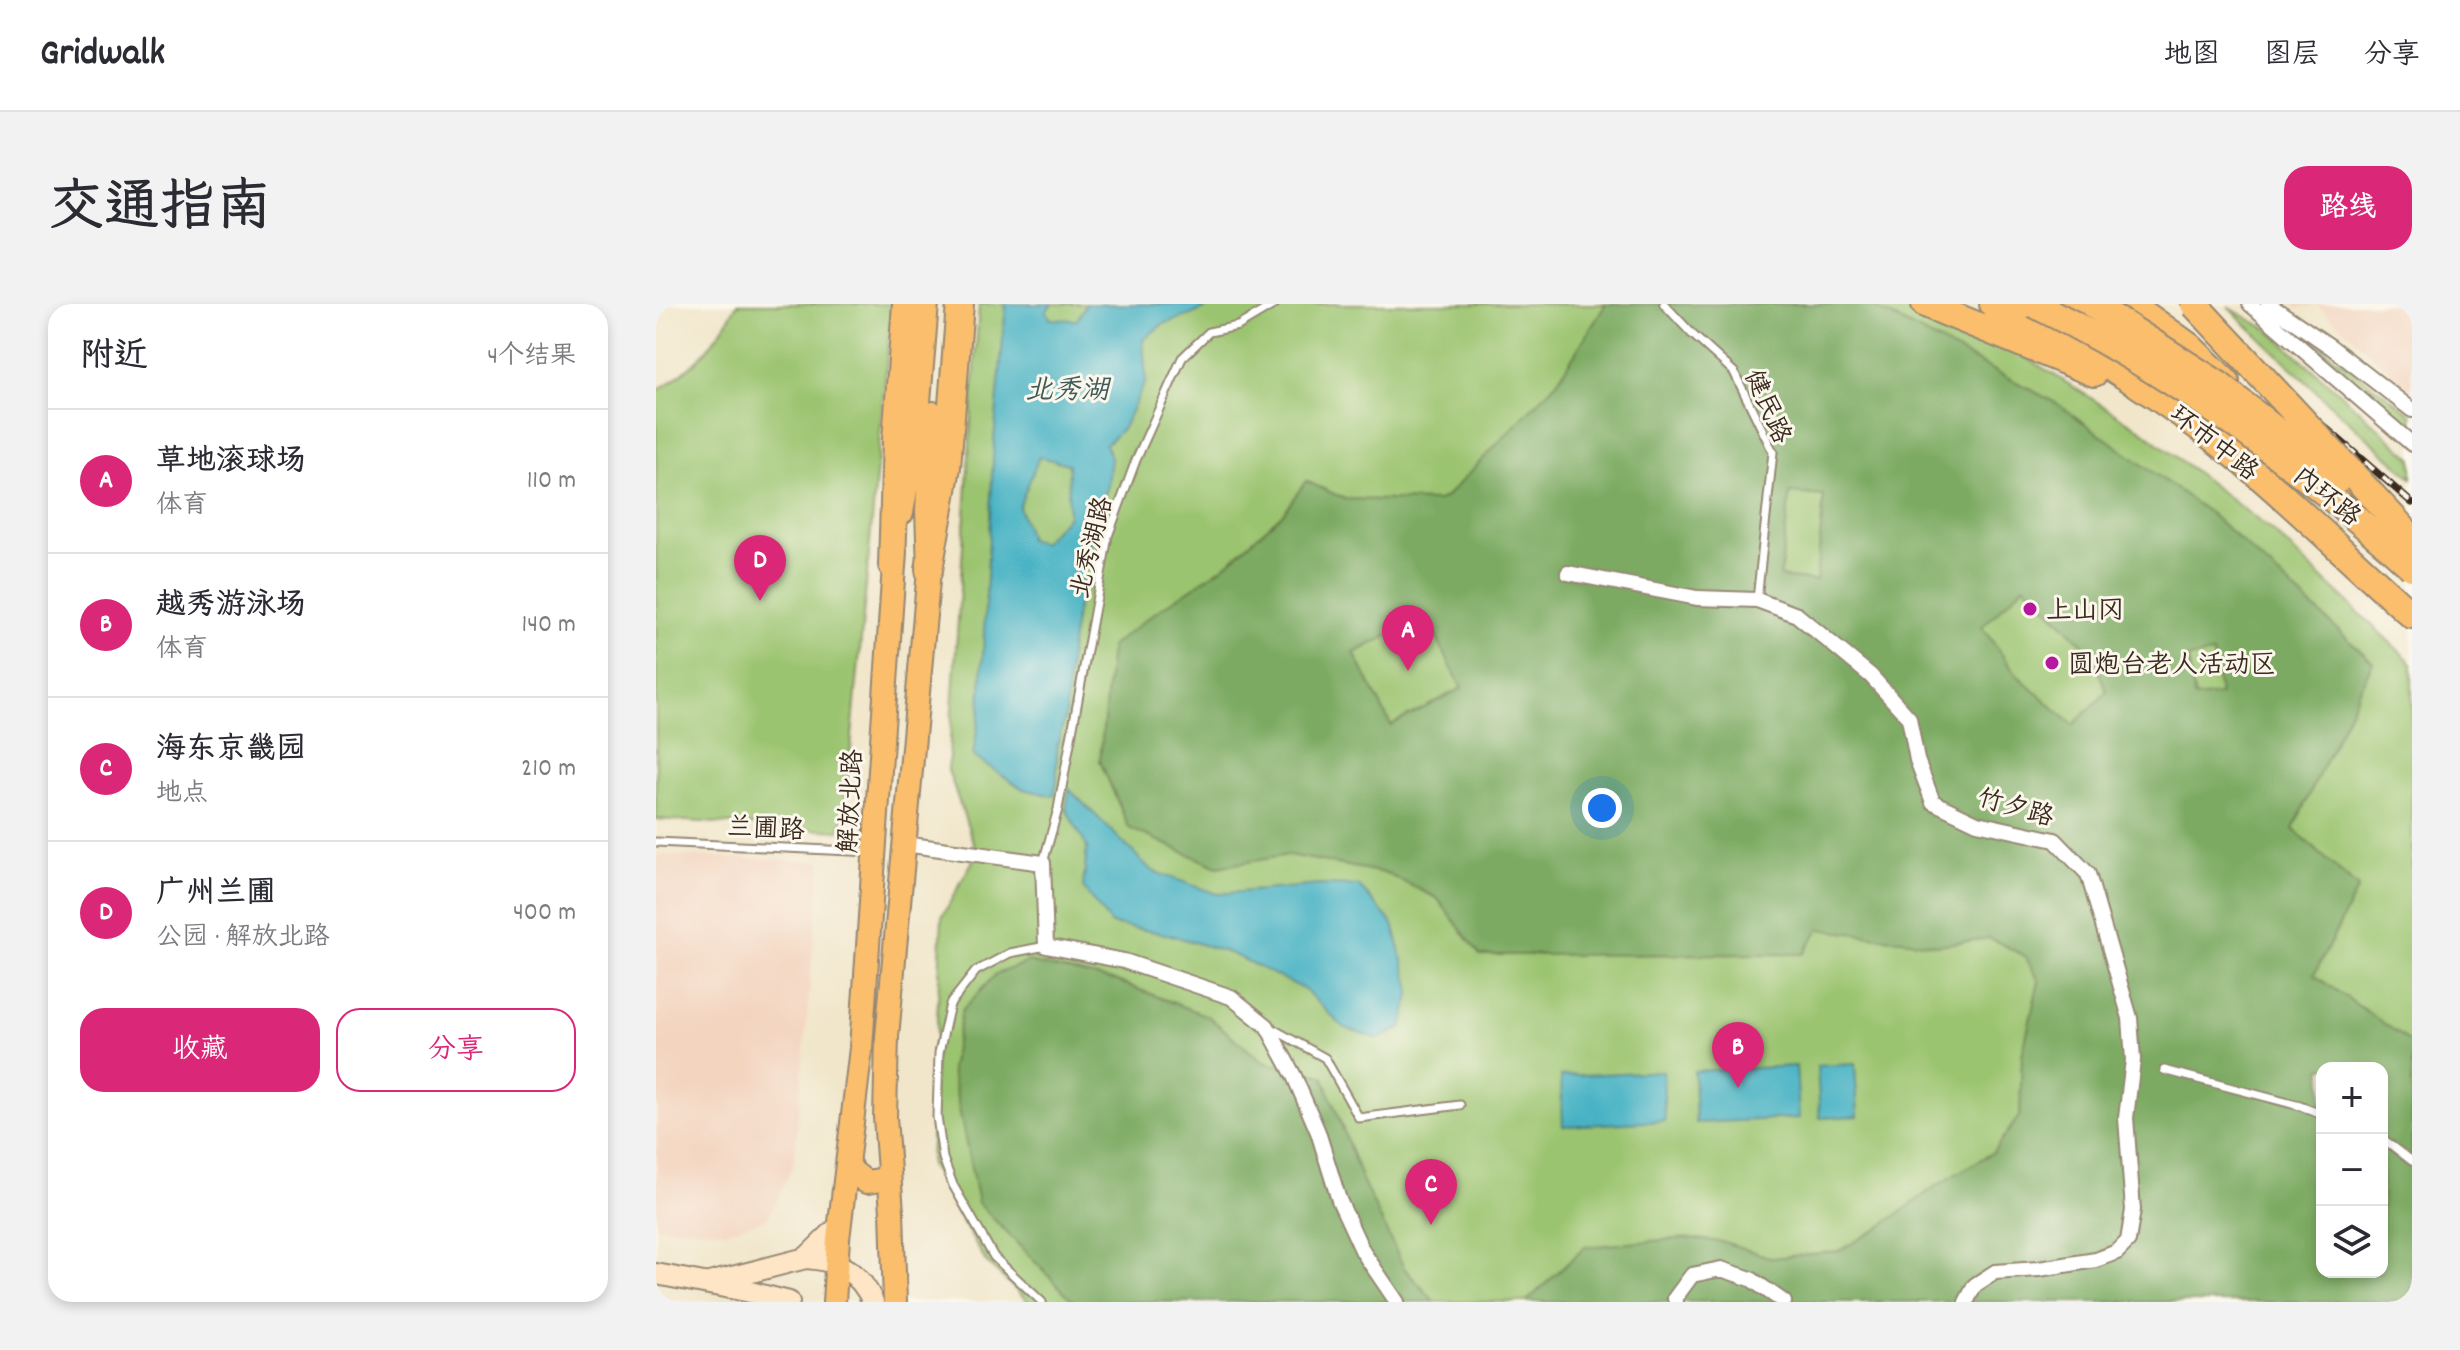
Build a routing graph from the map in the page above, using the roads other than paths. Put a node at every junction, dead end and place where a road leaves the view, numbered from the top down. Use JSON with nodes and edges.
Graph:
{"nodes":[{"id":1,"x":906,"y":304,"type":"edge"},
{"id":2,"x":927,"y":304,"type":"edge"},
{"id":3,"x":940,"y":304,"type":"edge"},
{"id":4,"x":960,"y":304,"type":"edge"},
{"id":5,"x":1275,"y":304,"type":"edge"},
{"id":6,"x":1664,"y":304,"type":"edge"},
{"id":7,"x":1925,"y":304,"type":"edge"},
{"id":8,"x":1953,"y":304,"type":"edge"},
{"id":9,"x":1993,"y":304,"type":"edge"},
{"id":10,"x":2034,"y":304,"type":"edge"},
{"id":11,"x":2071,"y":304,"type":"edge"},
{"id":12,"x":2092,"y":304,"type":"edge"},
{"id":13,"x":2130,"y":304,"type":"edge"},
{"id":14,"x":2194,"y":304,"type":"edge"},
{"id":15,"x":2250,"y":304,"type":"edge"},
{"id":16,"x":2268,"y":304,"type":"edge"},
{"id":17,"x":2189,"y":346,"type":"junction"},
{"id":18,"x":2164,"y":403,"type":"junction"},
{"id":19,"x":2412,"y":410,"type":"edge"},
{"id":20,"x":2412,"y":444,"type":"edge"},
{"id":21,"x":2273,"y":450,"type":"junction"},
{"id":22,"x":2354,"y":512,"type":"junction"},
{"id":23,"x":2412,"y":538,"type":"edge"},
{"id":24,"x":2412,"y":545,"type":"edge"},
{"id":25,"x":2412,"y":554,"type":"edge"},
{"id":26,"x":892,"y":565,"type":"junction"},
{"id":27,"x":2412,"y":567,"type":"edge"},
{"id":28,"x":929,"y":570,"type":"junction"},
{"id":29,"x":1568,"y":573,"type":"dead end"},
{"id":30,"x":2412,"y":580,"type":"edge"},
{"id":31,"x":1757,"y":600,"type":"junction"},
{"id":32,"x":2412,"y":615,"type":"edge"},
{"id":33,"x":656,"y":842,"type":"edge"},
{"id":34,"x":904,"y":844,"type":"junction"},
{"id":35,"x":874,"y":852,"type":"junction"},
{"id":36,"x":1043,"y":863,"type":"junction"},
{"id":37,"x":1046,"y":946,"type":"junction"},
{"id":38,"x":1267,"y":1026,"type":"junction"},
{"id":39,"x":2164,"y":1070,"type":"dead end"},
{"id":40,"x":1460,"y":1105,"type":"dead end"},
{"id":41,"x":2316,"y":1112,"type":"edge"},
{"id":42,"x":2388,"y":1143,"type":"edge"},
{"id":43,"x":2412,"y":1161,"type":"edge"},
{"id":44,"x":848,"y":1162,"type":"junction"},
{"id":45,"x":888,"y":1173,"type":"junction"},
{"id":46,"x":839,"y":1226,"type":"junction"},
{"id":47,"x":806,"y":1258,"type":"junction"},
{"id":48,"x":835,"y":1263,"type":"junction"},
{"id":49,"x":656,"y":1274,"type":"edge"},
{"id":50,"x":709,"y":1283,"type":"junction"},
{"id":51,"x":789,"y":1302,"type":"edge"},
{"id":52,"x":834,"y":1302,"type":"edge"},
{"id":53,"x":873,"y":1302,"type":"edge"},
{"id":54,"x":895,"y":1302,"type":"edge"},
{"id":55,"x":1042,"y":1302,"type":"edge"},
{"id":56,"x":1397,"y":1302,"type":"edge"},
{"id":57,"x":1676,"y":1302,"type":"edge"},
{"id":58,"x":1784,"y":1302,"type":"edge"},
{"id":59,"x":1966,"y":1302,"type":"edge"}],
"edges":[{"from":1,"to":26,"type":"highway"},
{"from":2,"to":26,"type":"main road","name":"解放北路"},
{"from":3,"to":28,"type":"main road"},
{"from":4,"to":28,"type":"highway"},
{"from":5,"to":36,"type":"lane","name":"北秀湖路"},
{"from":6,"to":31,"type":"lane","name":"健民路"},
{"from":7,"to":18,"type":"highway"},
{"from":8,"to":18,"type":"highway"},
{"from":9,"to":18,"type":"highway","name":"环市中路"},
{"from":10,"to":27,"type":"highway","name":"内环路","bridge":true},
{"from":11,"to":21,"type":"highway"},
{"from":12,"to":24,"type":"highway","name":"内环路","bridge":true},
{"from":13,"to":17,"type":"highway","name":"环市中路"},
{"from":14,"to":23,"type":"highway","bridge":true},
{"from":15,"to":20,"type":"street"},
{"from":16,"to":19,"type":"street"},
{"from":17,"to":21,"type":"highway","name":"环市中路"},
{"from":17,"to":22,"type":"highway"},
{"from":18,"to":32,"type":"highway","name":"环市中路"},
{"from":21,"to":22,"type":"highway","name":"环市中路"},
{"from":22,"to":25,"type":"highway"},
{"from":22,"to":30,"type":"highway","name":"环市中路"},
{"from":26,"to":35,"type":"main road","name":"解放北路"},
{"from":28,"to":34,"type":"main road"},
{"from":29,"to":31,"type":"street","name":"竹夕路"},
{"from":31,"to":59,"type":"street","name":"竹夕路"},
{"from":33,"to":35,"type":"lane","name":"兰圃路"},
{"from":34,"to":36,"type":"street"},
{"from":34,"to":45,"type":"main road"},
{"from":35,"to":44,"type":"main road","name":"解放北路"},
{"from":36,"to":37,"type":"street"},
{"from":37,"to":38,"type":"street"},
{"from":37,"to":55,"type":"lane"},
{"from":38,"to":40,"type":"lane"},
{"from":38,"to":56,"type":"street"},
{"from":39,"to":41,"type":"lane"},
{"from":42,"to":43,"type":"lane"},
{"from":44,"to":45,"type":"main road"},
{"from":44,"to":46,"type":"main road","name":"解放北路"},
{"from":45,"to":54,"type":"main road"},
{"from":46,"to":47,"type":"main road"},
{"from":46,"to":48,"type":"main road","name":"解放北路"},
{"from":47,"to":48,"type":"main road"},
{"from":47,"to":50,"type":"main road"},
{"from":48,"to":52,"type":"main road","name":"解放北路"},
{"from":48,"to":53,"type":"main road"},
{"from":49,"to":50,"type":"main road"},
{"from":50,"to":51,"type":"main road"},
{"from":57,"to":58,"type":"street"}]}
